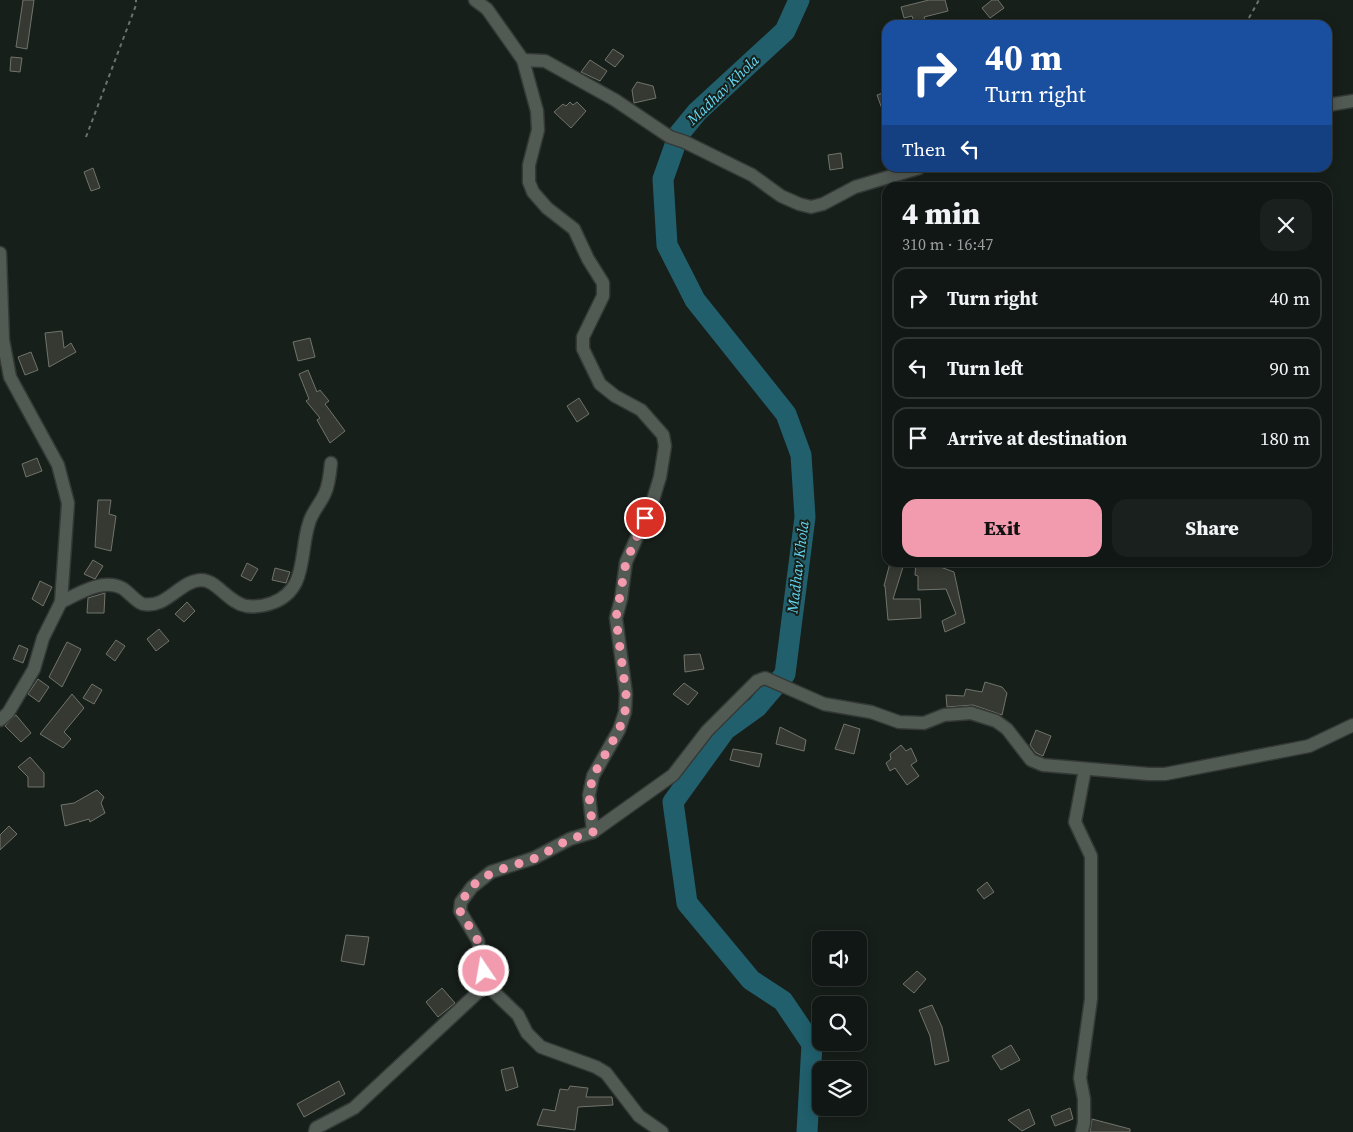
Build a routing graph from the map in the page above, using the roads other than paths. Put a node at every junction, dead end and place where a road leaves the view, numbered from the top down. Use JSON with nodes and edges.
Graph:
{"nodes":[{"id":1,"x":475,"y":0,"type":"edge"},
{"id":2,"x":523,"y":60,"type":"junction"},
{"id":3,"x":1353,"y":101,"type":"edge"},
{"id":4,"x":1332,"y":104,"type":"edge"},
{"id":5,"x":906,"y":172,"type":"edge"},
{"id":6,"x":0,"y":253,"type":"edge"},
{"id":7,"x":1,"y":314,"type":"edge"},
{"id":8,"x":331,"y":464,"type":"dead end"},
{"id":9,"x":61,"y":602,"type":"junction"},
{"id":10,"x":0,"y":720,"type":"edge"},
{"id":11,"x":1353,"y":725,"type":"edge"},
{"id":12,"x":1085,"y":769,"type":"junction"},
{"id":13,"x":593,"y":832,"type":"junction"},
{"id":14,"x":489,"y":982,"type":"junction"},
{"id":15,"x":314,"y":1132,"type":"edge"},
{"id":16,"x":662,"y":1132,"type":"edge"},
{"id":17,"x":1082,"y":1132,"type":"edge"}],
"edges":[{"from":1,"to":2,"type":"street"},
{"from":2,"to":5,"type":"street"},
{"from":2,"to":13,"type":"street"},
{"from":3,"to":4,"type":"street"},
{"from":6,"to":7,"type":"street"},
{"from":7,"to":9,"type":"street"},
{"from":8,"to":9,"type":"street"},
{"from":9,"to":10,"type":"street"},
{"from":11,"to":12,"type":"street"},
{"from":12,"to":13,"type":"street"},
{"from":12,"to":17,"type":"street"},
{"from":13,"to":14,"type":"street"},
{"from":14,"to":15,"type":"street"},
{"from":14,"to":16,"type":"street"}]}
